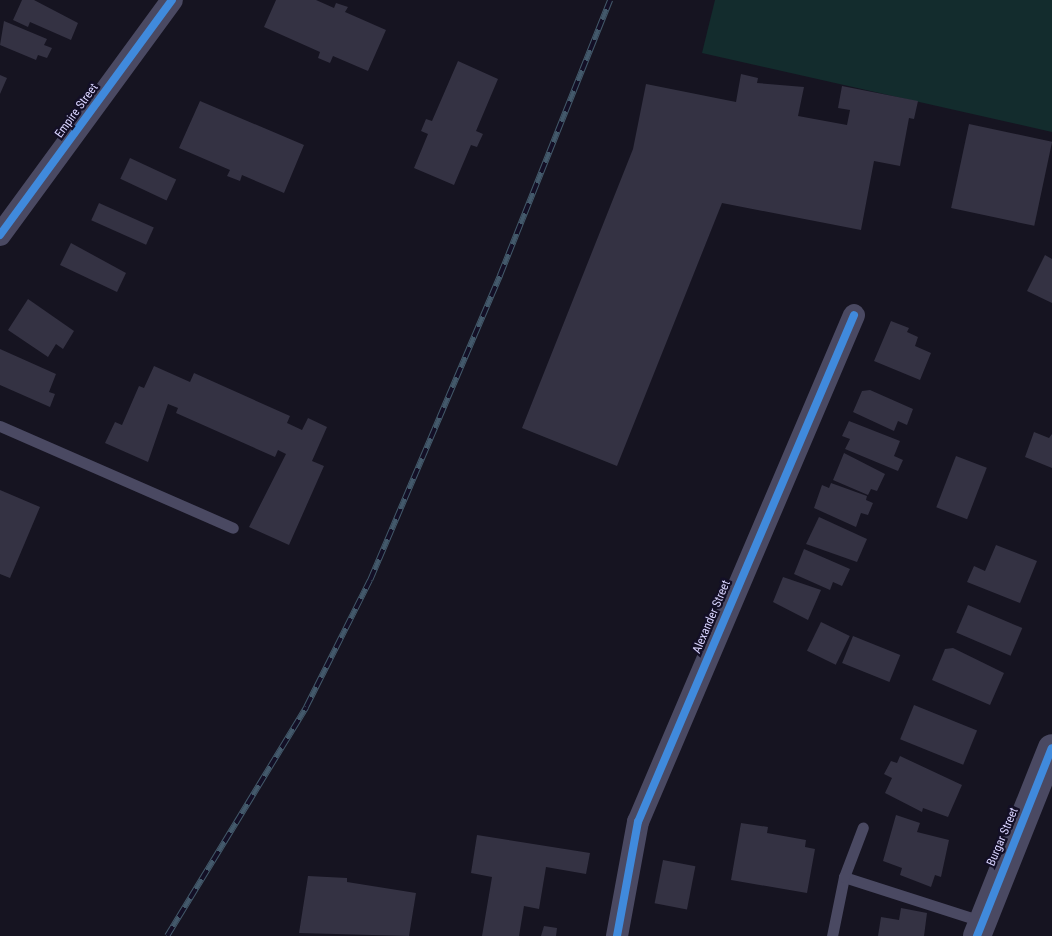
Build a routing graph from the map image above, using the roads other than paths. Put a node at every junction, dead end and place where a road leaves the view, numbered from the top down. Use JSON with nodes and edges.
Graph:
{"nodes":[{"id":1,"x":172,"y":0,"type":"edge"},
{"id":2,"x":0,"y":235,"type":"edge"},
{"id":3,"x":854,"y":315,"type":"dead end"},
{"id":4,"x":0,"y":426,"type":"edge"},
{"id":5,"x":233,"y":528,"type":"dead end"},
{"id":6,"x":1049,"y":762,"type":"edge"},
{"id":7,"x":863,"y":827,"type":"dead end"},
{"id":8,"x":844,"y":877,"type":"junction"},
{"id":9,"x":979,"y":929,"type":"edge"},
{"id":10,"x":617,"y":936,"type":"edge"},
{"id":11,"x":832,"y":936,"type":"edge"}],
"edges":[{"from":1,"to":2,"type":"street","name":"Empire Street"},
{"from":3,"to":10,"type":"street","name":"Alexander Street"},
{"from":4,"to":5,"type":"lane"},
{"from":6,"to":9,"type":"street","name":"Burgar Street"},
{"from":7,"to":8,"type":"lane"},
{"from":8,"to":9,"type":"lane"},
{"from":8,"to":11,"type":"lane"}]}
